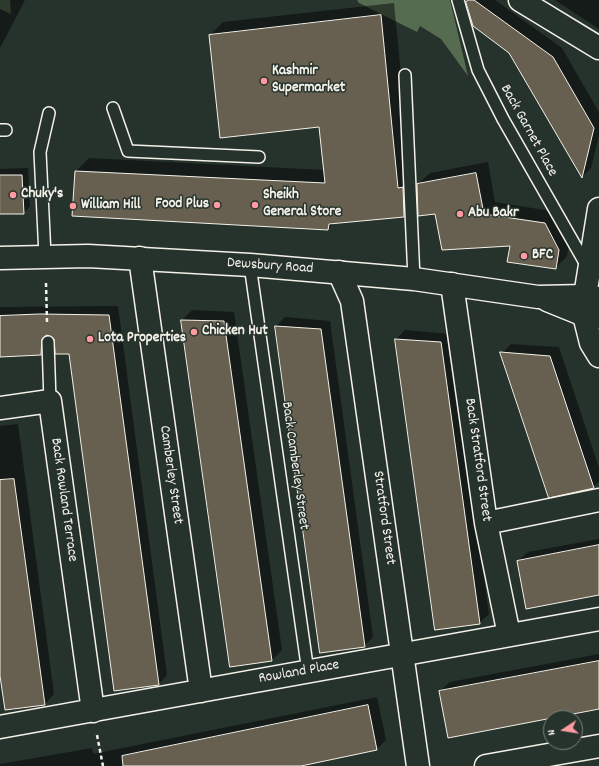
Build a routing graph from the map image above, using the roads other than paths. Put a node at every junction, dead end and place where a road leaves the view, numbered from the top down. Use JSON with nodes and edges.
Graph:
{"nodes":[{"id":1,"x":458,"y":0,"type":"edge"},
{"id":2,"x":520,"y":0,"type":"edge"},
{"id":3,"x":599,"y":48,"type":"edge"},
{"id":4,"x":405,"y":75,"type":"dead end"},
{"id":5,"x":113,"y":108,"type":"dead end"},
{"id":6,"x":49,"y":113,"type":"dead end"},
{"id":7,"x":259,"y":157,"type":"dead end"},
{"id":8,"x":599,"y":209,"type":"edge"},
{"id":9,"x":45,"y":256,"type":"junction"},
{"id":10,"x":0,"y":258,"type":"edge"},
{"id":11,"x":140,"y":258,"type":"junction"},
{"id":12,"x":250,"y":265,"type":"junction"},
{"id":13,"x":588,"y":269,"type":"junction"},
{"id":14,"x":339,"y":272,"type":"junction"},
{"id":15,"x":414,"y":279,"type":"junction"},
{"id":16,"x":452,"y":284,"type":"junction"},
{"id":17,"x":592,"y":306,"type":"edge"},
{"id":18,"x":48,"y":342,"type":"road end"},
{"id":19,"x":599,"y":356,"type":"edge"},
{"id":20,"x":50,"y":401,"type":"junction"},
{"id":21,"x":0,"y":408,"type":"edge"},
{"id":22,"x":599,"y":500,"type":"edge"},
{"id":23,"x":486,"y":523,"type":"junction"},
{"id":24,"x":599,"y":619,"type":"edge"},
{"id":25,"x":509,"y":635,"type":"junction"},
{"id":26,"x":402,"y":655,"type":"junction"},
{"id":27,"x":308,"y":672,"type":"junction"},
{"id":28,"x":201,"y":691,"type":"junction"},
{"id":29,"x":93,"y":711,"type":"junction"},
{"id":30,"x":0,"y":727,"type":"edge"},
{"id":31,"x":599,"y":746,"type":"edge"},
{"id":32,"x":518,"y":763,"type":"edge"},
{"id":33,"x":418,"y":766,"type":"edge"},
{"id":34,"x":486,"y":766,"type":"edge"}],
"edges":[{"from":1,"to":13,"type":"lane","name":"Back Garnet Place"},
{"from":2,"to":3,"type":"street"},
{"from":4,"to":15,"type":"lane"},
{"from":5,"to":7,"type":"lane"},
{"from":6,"to":9,"type":"lane"},
{"from":8,"to":13,"type":"street"},
{"from":9,"to":10,"type":"street","name":"Dewsbury Road"},
{"from":9,"to":11,"type":"street","name":"Dewsbury Road"},
{"from":11,"to":12,"type":"street","name":"Dewsbury Road"},
{"from":11,"to":28,"type":"street","name":"Camberley Street"},
{"from":12,"to":14,"type":"street","name":"Dewsbury Road"},
{"from":12,"to":27,"type":"lane","name":"Back Camberley Street"},
{"from":13,"to":17,"type":"street"},
{"from":14,"to":15,"type":"street","name":"Dewsbury Road"},
{"from":14,"to":26,"type":"street","name":"Stratford Street"},
{"from":15,"to":16,"type":"street","name":"Dewsbury Road"},
{"from":16,"to":17,"type":"street","name":"Dewsbury Road"},
{"from":16,"to":23,"type":"street","name":"Back Stratford Street"},
{"from":17,"to":19,"type":"street"},
{"from":18,"to":20,"type":"lane","name":"Back Rowland Terrace"},
{"from":20,"to":21,"type":"street"},
{"from":20,"to":29,"type":"street","name":"Back Rowland Terrace"},
{"from":22,"to":23,"type":"street"},
{"from":23,"to":25,"type":"street","name":"Back Stratford Street"},
{"from":24,"to":25,"type":"street","name":"Rowland Place"},
{"from":25,"to":26,"type":"street","name":"Rowland Place"},
{"from":26,"to":27,"type":"street","name":"Rowland Place"},
{"from":26,"to":33,"type":"street","name":"Stratford Street"},
{"from":27,"to":28,"type":"street","name":"Rowland Place"},
{"from":28,"to":29,"type":"street","name":"Rowland Place"},
{"from":29,"to":30,"type":"street","name":"Rowland Place"},
{"from":31,"to":32,"type":"street"},
{"from":32,"to":34,"type":"street"}]}
